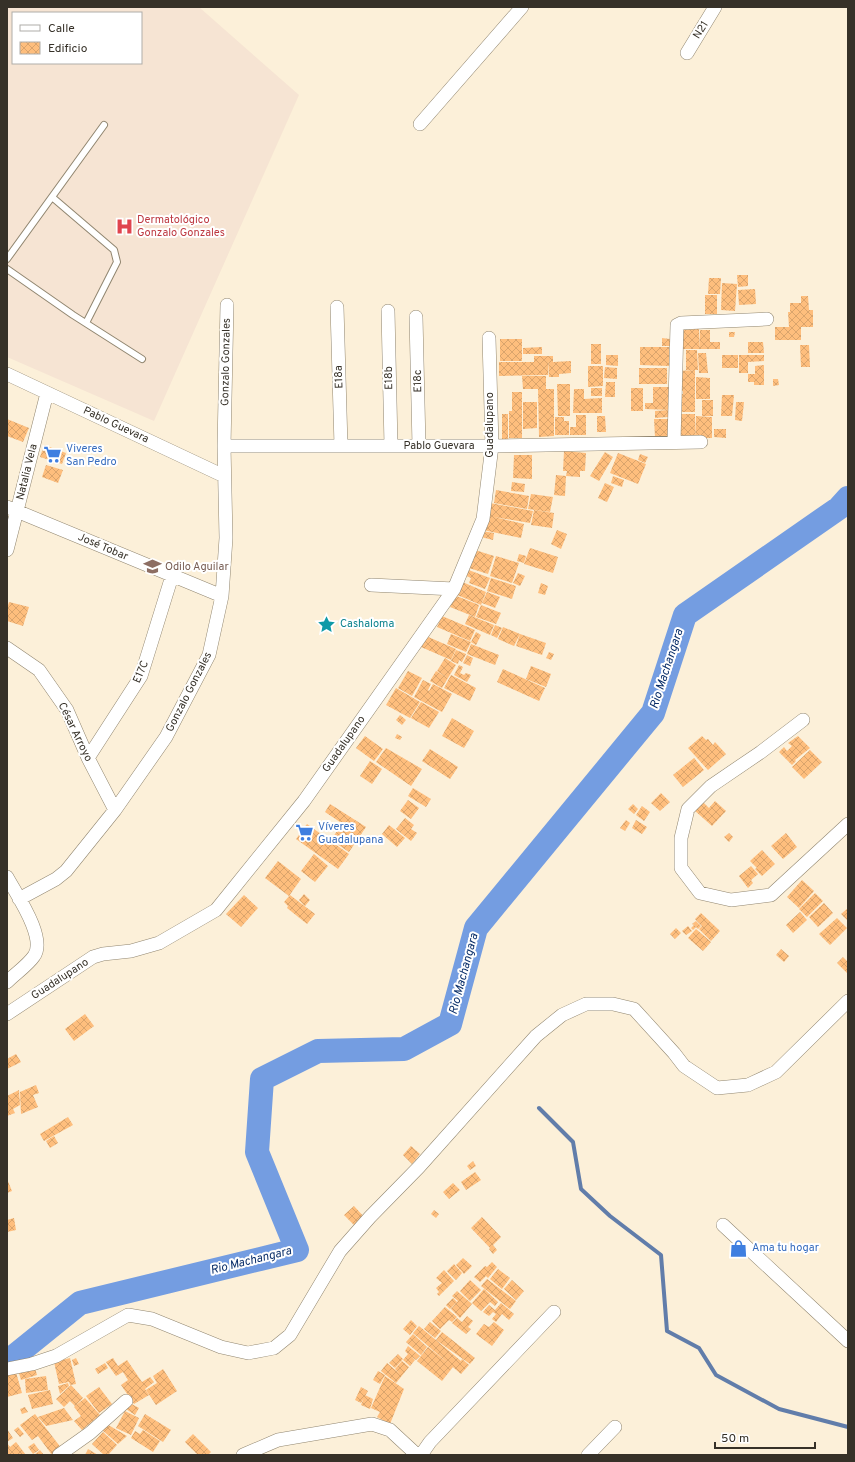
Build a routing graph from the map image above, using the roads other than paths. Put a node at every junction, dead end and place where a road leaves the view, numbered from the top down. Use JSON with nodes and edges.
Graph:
{"nodes":[{"id":1,"x":522,"y":7,"type":"edge"},
{"id":2,"x":715,"y":7,"type":"edge"},
{"id":3,"x":687,"y":53,"type":"dead end"},
{"id":4,"x":420,"y":124,"type":"dead end"},
{"id":5,"x":104,"y":125,"type":"dead end"},
{"id":6,"x":52,"y":197,"type":"junction"},
{"id":7,"x":7,"y":259,"type":"edge"},
{"id":8,"x":7,"y":269,"type":"edge"},
{"id":9,"x":227,"y":305,"type":"dead end"},
{"id":10,"x":336,"y":307,"type":"dead end"},
{"id":11,"x":388,"y":311,"type":"dead end"},
{"id":12,"x":416,"y":317,"type":"dead end"},
{"id":13,"x":767,"y":319,"type":"dead end"},
{"id":14,"x":86,"y":323,"type":"junction"},
{"id":15,"x":489,"y":338,"type":"dead end"},
{"id":16,"x":142,"y":359,"type":"dead end"},
{"id":17,"x":7,"y":374,"type":"edge"},
{"id":18,"x":47,"y":393,"type":"junction"},
{"id":19,"x":674,"y":442,"type":"junction"},
{"id":20,"x":701,"y":442,"type":"dead end"},
{"id":21,"x":224,"y":446,"type":"junction"},
{"id":22,"x":340,"y":446,"type":"junction"},
{"id":23,"x":391,"y":446,"type":"junction"},
{"id":24,"x":419,"y":446,"type":"junction"},
{"id":25,"x":492,"y":446,"type":"junction"},
{"id":26,"x":224,"y":476,"type":"junction"},
{"id":27,"x":12,"y":509,"type":"edge"},
{"id":28,"x":7,"y":550,"type":"edge"},
{"id":29,"x":172,"y":576,"type":"junction"},
{"id":30,"x":371,"y":585,"type":"dead end"},
{"id":31,"x":454,"y":589,"type":"junction"},
{"id":32,"x":222,"y":596,"type":"junction"},
{"id":33,"x":7,"y":648,"type":"edge"},
{"id":34,"x":803,"y":720,"type":"dead end"},
{"id":35,"x":88,"y":758,"type":"junction"},
{"id":36,"x":115,"y":810,"type":"junction"},
{"id":37,"x":848,"y":824,"type":"edge"},
{"id":38,"x":7,"y":877,"type":"edge"},
{"id":39,"x":19,"y":899,"type":"junction"},
{"id":40,"x":7,"y":982,"type":"edge"},
{"id":41,"x":848,"y":1001,"type":"edge"},
{"id":42,"x":7,"y":1014,"type":"edge"},
{"id":43,"x":723,"y":1225,"type":"dead end"},
{"id":44,"x":554,"y":1312,"type":"dead end"},
{"id":45,"x":848,"y":1341,"type":"edge"},
{"id":46,"x":7,"y":1369,"type":"edge"},
{"id":47,"x":126,"y":1401,"type":"dead end"},
{"id":48,"x":615,"y":1427,"type":"dead end"},
{"id":49,"x":59,"y":1455,"type":"edge"},
{"id":50,"x":243,"y":1455,"type":"edge"},
{"id":51,"x":416,"y":1455,"type":"edge"},
{"id":52,"x":421,"y":1455,"type":"edge"},
{"id":53,"x":588,"y":1455,"type":"edge"}],
"edges":[{"from":1,"to":4,"type":"street"},
{"from":2,"to":3,"type":"street","name":"N21"},
{"from":5,"to":6,"type":"lane"},
{"from":6,"to":7,"type":"lane"},
{"from":6,"to":14,"type":"lane"},
{"from":8,"to":14,"type":"lane"},
{"from":9,"to":21,"type":"street","name":"Gonzalo Gonzales"},
{"from":10,"to":22,"type":"street","name":"E18a"},
{"from":11,"to":23,"type":"street","name":"E18b"},
{"from":12,"to":24,"type":"street","name":"E18c"},
{"from":13,"to":19,"type":"street"},
{"from":14,"to":16,"type":"lane"},
{"from":15,"to":25,"type":"street","name":"Guadalupano"},
{"from":17,"to":18,"type":"street","name":"Pablo Guevara"},
{"from":18,"to":26,"type":"street","name":"Pablo Guevara"},
{"from":18,"to":27,"type":"street","name":"Natalia Vela"},
{"from":19,"to":20,"type":"street","name":"Pablo Guevara"},
{"from":19,"to":25,"type":"street","name":"Pablo Guevara"},
{"from":21,"to":22,"type":"street","name":"Pablo Guevara"},
{"from":21,"to":26,"type":"street","name":"Gonzalo Gonzales"},
{"from":22,"to":23,"type":"street","name":"Pablo Guevara"},
{"from":23,"to":24,"type":"street","name":"Pablo Guevara"},
{"from":24,"to":25,"type":"street","name":"Pablo Guevara"},
{"from":25,"to":31,"type":"street","name":"Guadalupano"},
{"from":26,"to":32,"type":"street","name":"Gonzalo Gonzales"},
{"from":27,"to":28,"type":"street","name":"Natalia Vela"},
{"from":27,"to":29,"type":"street","name":"José Tobar"},
{"from":29,"to":32,"type":"street","name":"José Tobar"},
{"from":29,"to":35,"type":"street","name":"E17C"},
{"from":30,"to":31,"type":"street"},
{"from":31,"to":42,"type":"street","name":"Guadalupano"},
{"from":32,"to":36,"type":"street","name":"Gonzalo Gonzales"},
{"from":33,"to":35,"type":"street","name":"César Arroyo"},
{"from":34,"to":37,"type":"street"},
{"from":35,"to":36,"type":"street","name":"César Arroyo"},
{"from":36,"to":39,"type":"street","name":"Gonzalo Gonzales"},
{"from":38,"to":39,"type":"street"},
{"from":39,"to":40,"type":"street"},
{"from":41,"to":46,"type":"street"},
{"from":43,"to":45,"type":"street"},
{"from":44,"to":52,"type":"street"},
{"from":47,"to":49,"type":"street"},
{"from":48,"to":53,"type":"street"},
{"from":50,"to":51,"type":"street"}]}
